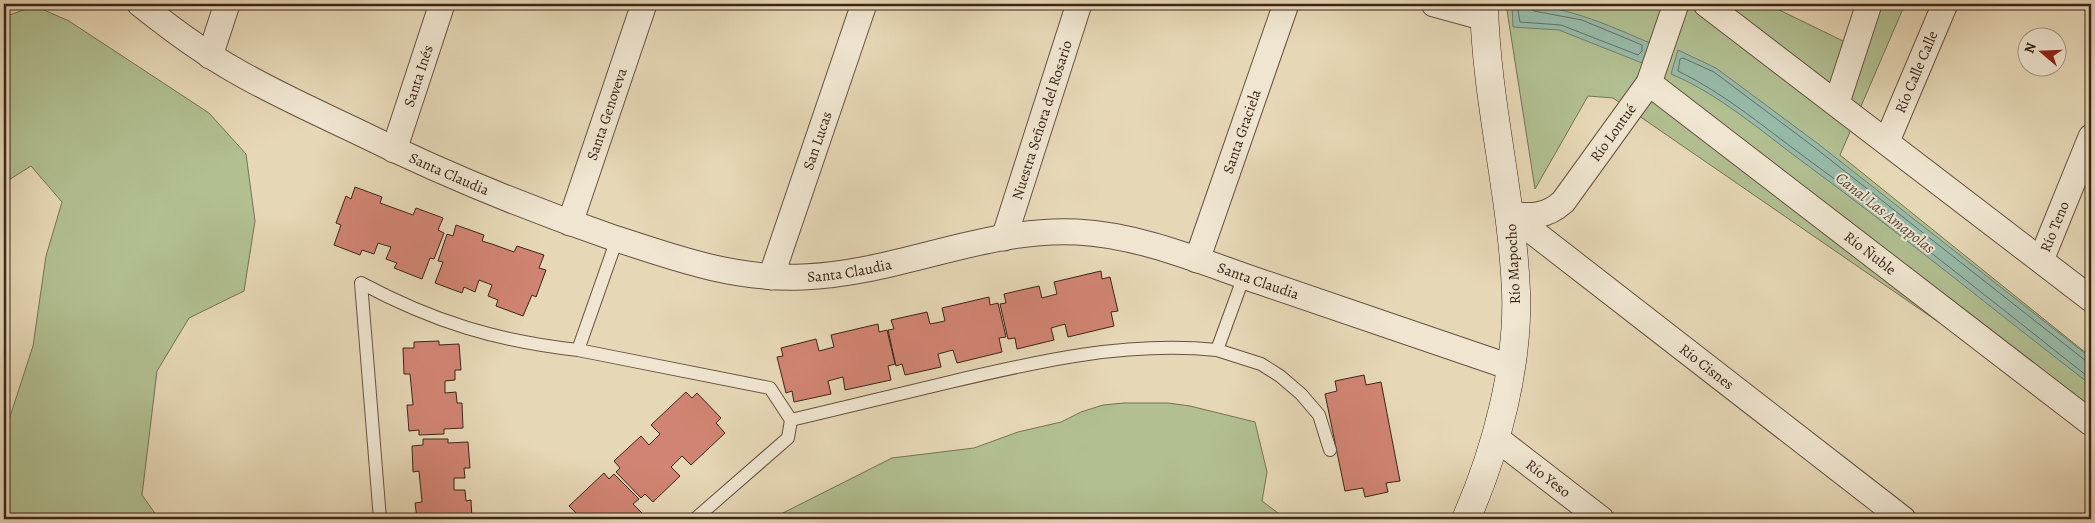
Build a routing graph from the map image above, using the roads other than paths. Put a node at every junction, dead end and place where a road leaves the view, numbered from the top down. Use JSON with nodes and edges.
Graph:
{"nodes":[{"id":1,"x":140,"y":4,"type":"edge"},
{"id":2,"x":227,"y":4,"type":"edge"},
{"id":3,"x":442,"y":4,"type":"edge"},
{"id":4,"x":644,"y":4,"type":"edge"},
{"id":5,"x":864,"y":4,"type":"edge"},
{"id":6,"x":1079,"y":4,"type":"edge"},
{"id":7,"x":1286,"y":4,"type":"edge"},
{"id":8,"x":1434,"y":4,"type":"edge"},
{"id":9,"x":1676,"y":4,"type":"edge"},
{"id":10,"x":1706,"y":4,"type":"edge"},
{"id":11,"x":1869,"y":4,"type":"edge"},
{"id":12,"x":1945,"y":4,"type":"edge"},
{"id":13,"x":1485,"y":11,"type":"edge"},
{"id":14,"x":210,"y":56,"type":"junction"},
{"id":15,"x":1649,"y":83,"type":"junction"},
{"id":16,"x":1837,"y":102,"type":"junction"},
{"id":17,"x":2091,"y":137,"type":"edge"},
{"id":18,"x":1886,"y":141,"type":"junction"},
{"id":19,"x":394,"y":150,"type":"junction"},
{"id":20,"x":1510,"y":214,"type":"junction"},
{"id":21,"x":570,"y":223,"type":"junction"},
{"id":22,"x":1004,"y":238,"type":"junction"},
{"id":23,"x":617,"y":239,"type":"junction"},
{"id":24,"x":1197,"y":260,"type":"junction"},
{"id":25,"x":2041,"y":260,"type":"junction"},
{"id":26,"x":1244,"y":276,"type":"junction"},
{"id":27,"x":772,"y":277,"type":"junction"},
{"id":28,"x":2091,"y":299,"type":"edge"},
{"id":29,"x":578,"y":350,"type":"junction"},
{"id":30,"x":1217,"y":350,"type":"junction"},
{"id":31,"x":1510,"y":367,"type":"junction"},
{"id":32,"x":791,"y":420,"type":"junction"},
{"id":33,"x":2091,"y":423,"type":"edge"},
{"id":34,"x":1496,"y":438,"type":"junction"},
{"id":35,"x":1330,"y":450,"type":"dead end"},
{"id":36,"x":380,"y":519,"type":"edge"},
{"id":37,"x":695,"y":519,"type":"edge"},
{"id":38,"x":1466,"y":519,"type":"edge"},
{"id":39,"x":1601,"y":519,"type":"edge"},
{"id":40,"x":1902,"y":519,"type":"edge"}],
"edges":[{"from":1,"to":14,"type":"street","name":"Santa Claudia"},
{"from":2,"to":14,"type":"street"},
{"from":3,"to":19,"type":"street","name":"Santa Inés"},
{"from":4,"to":21,"type":"street","name":"Santa Genoveva"},
{"from":5,"to":27,"type":"street","name":"San Lucas"},
{"from":6,"to":22,"type":"street","name":"Nuestra Señora del Rosario"},
{"from":7,"to":24,"type":"street","name":"Santa Graciela"},
{"from":8,"to":13,"type":"street"},
{"from":9,"to":15,"type":"street","name":"Río Lontué"},
{"from":10,"to":16,"type":"street"},
{"from":11,"to":16,"type":"street"},
{"from":12,"to":18,"type":"street","name":"Río Calle Calle"},
{"from":13,"to":20,"type":"street","name":"Río Mapocho"},
{"from":14,"to":19,"type":"street","name":"Santa Claudia"},
{"from":15,"to":20,"type":"street","name":"Río Lontué"},
{"from":15,"to":33,"type":"street","name":"Río Ñuble"},
{"from":16,"to":18,"type":"street"},
{"from":17,"to":25,"type":"street","name":"Río Teno"},
{"from":18,"to":25,"type":"street"},
{"from":19,"to":21,"type":"street","name":"Santa Claudia"},
{"from":20,"to":31,"type":"street","name":"Río Mapocho"},
{"from":20,"to":40,"type":"street","name":"Río Cisnes"},
{"from":21,"to":23,"type":"street","name":"Santa Claudia"},
{"from":22,"to":24,"type":"street","name":"Santa Claudia"},
{"from":22,"to":27,"type":"street","name":"Santa Claudia"},
{"from":23,"to":27,"type":"street","name":"Santa Claudia"},
{"from":23,"to":29,"type":"lane"},
{"from":24,"to":26,"type":"street","name":"Santa Claudia"},
{"from":25,"to":28,"type":"street"},
{"from":26,"to":30,"type":"lane"},
{"from":26,"to":31,"type":"street","name":"Santa Claudia"},
{"from":29,"to":32,"type":"lane"},
{"from":29,"to":36,"type":"lane"},
{"from":30,"to":32,"type":"lane"},
{"from":30,"to":35,"type":"lane"},
{"from":31,"to":34,"type":"street","name":"Río Mapocho"},
{"from":32,"to":37,"type":"lane"},
{"from":34,"to":38,"type":"street","name":"Río Mapocho"},
{"from":34,"to":39,"type":"street","name":"Río Yeso"}]}
